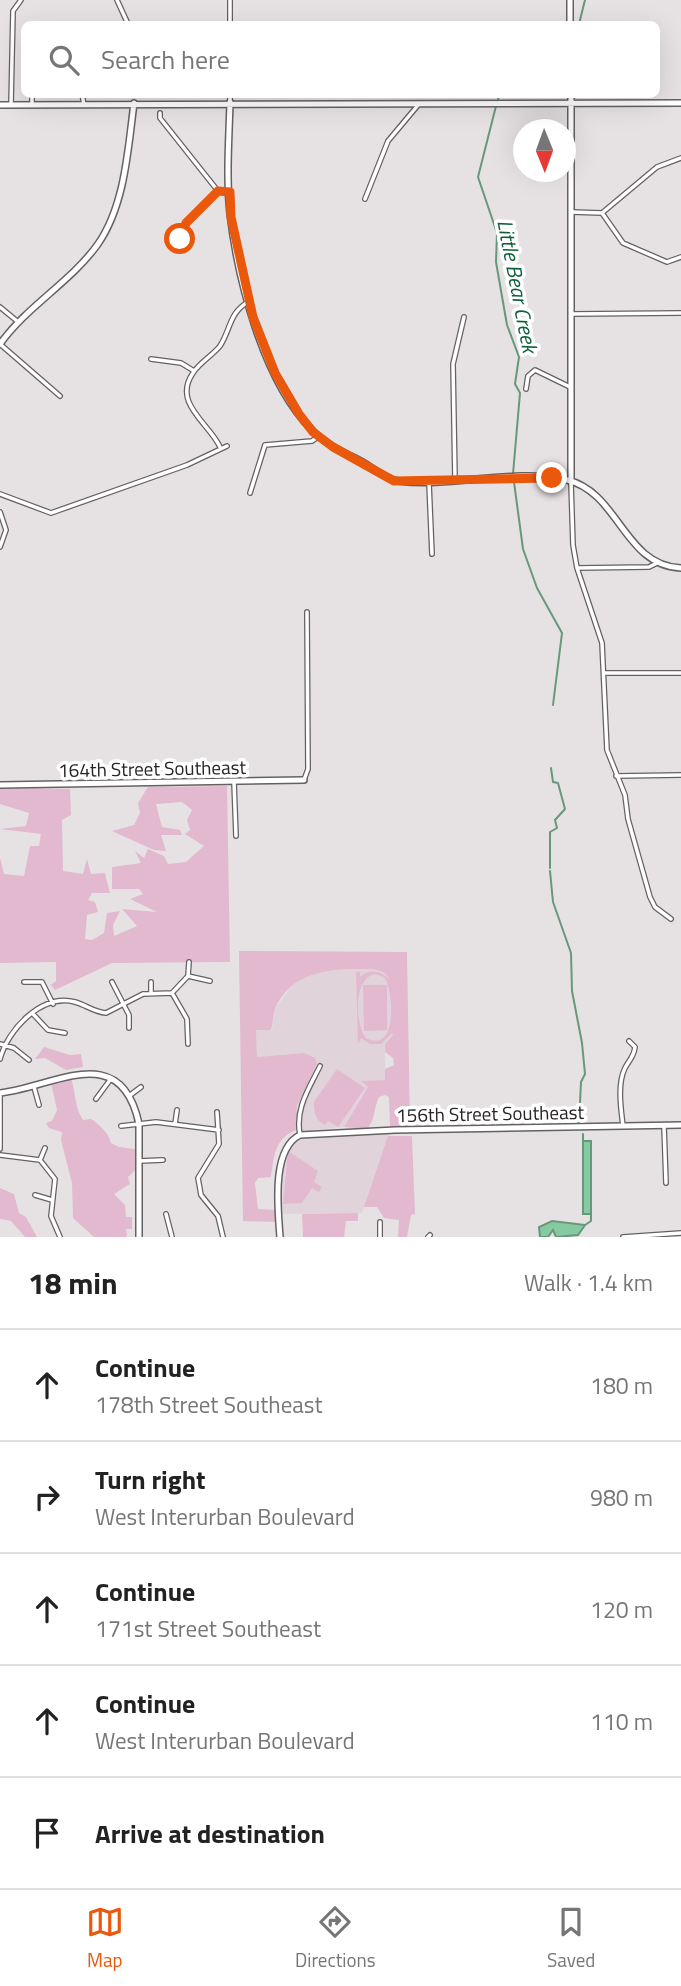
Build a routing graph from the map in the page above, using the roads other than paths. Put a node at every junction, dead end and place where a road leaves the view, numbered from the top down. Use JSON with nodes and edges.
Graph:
{"nodes":[{"id":1,"x":20,"y":0,"type":"edge"},
{"id":2,"x":117,"y":0,"type":"edge"},
{"id":3,"x":230,"y":0,"type":"edge"},
{"id":4,"x":570,"y":0,"type":"edge"},
{"id":5,"x":127,"y":21,"type":"edge"},
{"id":6,"x":230,"y":21,"type":"edge"},
{"id":7,"x":570,"y":21,"type":"edge"},
{"id":8,"x":32,"y":98,"type":"edge"},
{"id":9,"x":83,"y":98,"type":"edge"},
{"id":10,"x":135,"y":98,"type":"edge"},
{"id":11,"x":230,"y":98,"type":"edge"},
{"id":12,"x":570,"y":98,"type":"edge"},
{"id":13,"x":230,"y":102,"type":"junction"},
{"id":14,"x":135,"y":103,"type":"junction"},
{"id":15,"x":681,"y":103,"type":"edge"},
{"id":16,"x":419,"y":104,"type":"junction"},
{"id":17,"x":571,"y":104,"type":"junction"},
{"id":18,"x":0,"y":105,"type":"edge"},
{"id":19,"x":11,"y":105,"type":"junction"},
{"id":20,"x":32,"y":105,"type":"junction"},
{"id":21,"x":84,"y":105,"type":"junction"},
{"id":22,"x":159,"y":113,"type":"dead end"},
{"id":23,"x":681,"y":158,"type":"edge"},
{"id":24,"x":218,"y":191,"type":"junction"},
{"id":25,"x":230,"y":192,"type":"junction"},
{"id":26,"x":365,"y":199,"type":"dead end"},
{"id":27,"x":571,"y":212,"type":"junction"},
{"id":28,"x":603,"y":213,"type":"junction"},
{"id":29,"x":180,"y":239,"type":"dead end"},
{"id":30,"x":681,"y":257,"type":"edge"},
{"id":31,"x":248,"y":302,"type":"junction"},
{"id":32,"x":0,"y":307,"type":"edge"},
{"id":33,"x":681,"y":313,"type":"edge"},
{"id":34,"x":571,"y":314,"type":"junction"},
{"id":35,"x":464,"y":317,"type":"dead end"},
{"id":36,"x":17,"y":321,"type":"junction"},
{"id":37,"x":0,"y":344,"type":"edge"},
{"id":38,"x":151,"y":359,"type":"dead end"},
{"id":39,"x":194,"y":371,"type":"junction"},
{"id":40,"x":571,"y":388,"type":"junction"},
{"id":41,"x":526,"y":389,"type":"dead end"},
{"id":42,"x":60,"y":396,"type":"dead end"},
{"id":43,"x":318,"y":436,"type":"junction"},
{"id":44,"x":227,"y":446,"type":"dead end"},
{"id":45,"x":220,"y":447,"type":"junction"},
{"id":46,"x":455,"y":480,"type":"junction"},
{"id":47,"x":429,"y":481,"type":"junction"},
{"id":48,"x":571,"y":481,"type":"junction"},
{"id":49,"x":250,"y":493,"type":"dead end"},
{"id":50,"x":0,"y":494,"type":"edge"},
{"id":51,"x":0,"y":512,"type":"edge"},
{"id":52,"x":0,"y":547,"type":"edge"},
{"id":53,"x":432,"y":554,"type":"dead end"},
{"id":54,"x":657,"y":563,"type":"junction"},
{"id":55,"x":577,"y":568,"type":"junction"},
{"id":56,"x":681,"y":568,"type":"edge"},
{"id":57,"x":307,"y":612,"type":"dead end"},
{"id":58,"x":604,"y":673,"type":"junction"},
{"id":59,"x":681,"y":673,"type":"edge"},
{"id":60,"x":681,"y":775,"type":"edge"},
{"id":61,"x":616,"y":776,"type":"junction"},
{"id":62,"x":304,"y":780,"type":"joint"},
{"id":63,"x":234,"y":782,"type":"junction"},
{"id":64,"x":0,"y":785,"type":"edge"},
{"id":65,"x":236,"y":836,"type":"dead end"},
{"id":66,"x":671,"y":919,"type":"dead end"},
{"id":67,"x":188,"y":962,"type":"dead end"},
{"id":68,"x":188,"y":976,"type":"junction"},
{"id":69,"x":210,"y":981,"type":"dead end"},
{"id":70,"x":24,"y":982,"type":"dead end"},
{"id":71,"x":112,"y":982,"type":"dead end"},
{"id":72,"x":152,"y":982,"type":"dead end"},
{"id":73,"x":151,"y":993,"type":"junction"},
{"id":74,"x":172,"y":993,"type":"junction"},
{"id":75,"x":53,"y":1004,"type":"junction"},
{"id":76,"x":124,"y":1006,"type":"junction"},
{"id":77,"x":33,"y":1014,"type":"junction"},
{"id":78,"x":129,"y":1028,"type":"dead end"},
{"id":79,"x":65,"y":1033,"type":"dead end"},
{"id":80,"x":629,"y":1041,"type":"dead end"},
{"id":81,"x":188,"y":1044,"type":"dead end"},
{"id":82,"x":2,"y":1045,"type":"edge"},
{"id":83,"x":0,"y":1059,"type":"edge"},
{"id":84,"x":29,"y":1060,"type":"dead end"},
{"id":85,"x":320,"y":1066,"type":"dead end"},
{"id":86,"x":110,"y":1080,"type":"junction"},
{"id":87,"x":34,"y":1087,"type":"junction"},
{"id":88,"x":141,"y":1087,"type":"dead end"},
{"id":89,"x":0,"y":1094,"type":"edge"},
{"id":90,"x":129,"y":1096,"type":"junction"},
{"id":91,"x":96,"y":1099,"type":"dead end"},
{"id":92,"x":39,"y":1105,"type":"dead end"},
{"id":93,"x":177,"y":1110,"type":"dead end"},
{"id":94,"x":217,"y":1112,"type":"dead end"},
{"id":95,"x":1,"y":1118,"type":"edge"},
{"id":96,"x":139,"y":1124,"type":"junction"},
{"id":97,"x":175,"y":1124,"type":"junction"},
{"id":98,"x":681,"y":1125,"type":"edge"},
{"id":99,"x":121,"y":1126,"type":"dead end"},
{"id":100,"x":623,"y":1126,"type":"junction"},
{"id":101,"x":664,"y":1126,"type":"junction"},
{"id":102,"x":219,"y":1130,"type":"junction"},
{"id":103,"x":300,"y":1135,"type":"junction"},
{"id":104,"x":45,"y":1148,"type":"dead end"},
{"id":105,"x":0,"y":1149,"type":"edge"},
{"id":106,"x":0,"y":1154,"type":"edge"},
{"id":107,"x":40,"y":1160,"type":"junction"},
{"id":108,"x":163,"y":1160,"type":"dead end"},
{"id":109,"x":139,"y":1161,"type":"junction"},
{"id":110,"x":666,"y":1183,"type":"dead end"},
{"id":111,"x":35,"y":1195,"type":"dead end"},
{"id":112,"x":52,"y":1200,"type":"junction"},
{"id":113,"x":166,"y":1214,"type":"dead end"},
{"id":114,"x":380,"y":1222,"type":"dead end"},
{"id":115,"x":681,"y":1233,"type":"edge"},
{"id":116,"x":658,"y":1236,"type":"edge"},
{"id":117,"x":60,"y":1237,"type":"edge"},
{"id":118,"x":139,"y":1237,"type":"edge"},
{"id":119,"x":172,"y":1237,"type":"edge"},
{"id":120,"x":223,"y":1237,"type":"edge"},
{"id":121,"x":280,"y":1237,"type":"edge"},
{"id":122,"x":380,"y":1237,"type":"edge"},
{"id":123,"x":623,"y":1237,"type":"edge"}],
"edges":[{"from":1,"to":19,"type":"street"},
{"from":2,"to":5,"type":"street"},
{"from":3,"to":6,"type":"street"},
{"from":4,"to":7,"type":"street"},
{"from":8,"to":20,"type":"street"},
{"from":9,"to":21,"type":"street"},
{"from":10,"to":14,"type":"street"},
{"from":11,"to":13,"type":"street"},
{"from":12,"to":17,"type":"street"},
{"from":13,"to":14,"type":"street"},
{"from":13,"to":16,"type":"street"},
{"from":13,"to":25,"type":"street"},
{"from":14,"to":21,"type":"street"},
{"from":14,"to":36,"type":"street"},
{"from":15,"to":17,"type":"street"},
{"from":16,"to":17,"type":"street"},
{"from":16,"to":26,"type":"street"},
{"from":17,"to":27,"type":"street"},
{"from":18,"to":19,"type":"street"},
{"from":19,"to":20,"type":"street"},
{"from":20,"to":21,"type":"street"},
{"from":22,"to":24,"type":"street"},
{"from":23,"to":28,"type":"street"},
{"from":24,"to":25,"type":"street"},
{"from":24,"to":29,"type":"street"},
{"from":25,"to":31,"type":"street"},
{"from":27,"to":28,"type":"street"},
{"from":27,"to":34,"type":"street"},
{"from":28,"to":30,"type":"street"},
{"from":31,"to":39,"type":"street"},
{"from":31,"to":43,"type":"street"},
{"from":32,"to":36,"type":"street"},
{"from":33,"to":34,"type":"street"},
{"from":34,"to":40,"type":"street"},
{"from":35,"to":46,"type":"street"},
{"from":36,"to":37,"type":"street"},
{"from":37,"to":42,"type":"street"},
{"from":38,"to":39,"type":"street"},
{"from":39,"to":45,"type":"street"},
{"from":40,"to":41,"type":"street"},
{"from":40,"to":48,"type":"street"},
{"from":43,"to":47,"type":"street"},
{"from":43,"to":49,"type":"street"},
{"from":44,"to":45,"type":"street"},
{"from":45,"to":50,"type":"street"},
{"from":46,"to":47,"type":"street"},
{"from":46,"to":48,"type":"street"},
{"from":47,"to":53,"type":"street"},
{"from":48,"to":54,"type":"street"},
{"from":48,"to":55,"type":"street"},
{"from":51,"to":52,"type":"street"},
{"from":54,"to":55,"type":"street"},
{"from":54,"to":56,"type":"street"},
{"from":55,"to":58,"type":"street"},
{"from":57,"to":62,"type":"street"},
{"from":58,"to":59,"type":"street"},
{"from":58,"to":61,"type":"street"},
{"from":60,"to":61,"type":"street"},
{"from":61,"to":66,"type":"street"},
{"from":62,"to":63,"type":"street","name":"164th Street Southeast"},
{"from":63,"to":64,"type":"street","name":"164th Street Southeast"},
{"from":63,"to":65,"type":"street"},
{"from":67,"to":68,"type":"street"},
{"from":68,"to":69,"type":"street"},
{"from":68,"to":74,"type":"street"},
{"from":70,"to":75,"type":"street"},
{"from":71,"to":76,"type":"street"},
{"from":72,"to":73,"type":"street"},
{"from":73,"to":74,"type":"street"},
{"from":73,"to":76,"type":"street"},
{"from":74,"to":81,"type":"street"},
{"from":75,"to":76,"type":"street"},
{"from":75,"to":77,"type":"street"},
{"from":76,"to":78,"type":"street"},
{"from":77,"to":79,"type":"street"},
{"from":77,"to":82,"type":"street"},
{"from":80,"to":100,"type":"street"},
{"from":82,"to":83,"type":"street"},
{"from":82,"to":84,"type":"street"},
{"from":85,"to":103,"type":"street"},
{"from":86,"to":87,"type":"street"},
{"from":86,"to":90,"type":"street"},
{"from":86,"to":91,"type":"street"},
{"from":87,"to":89,"type":"street"},
{"from":87,"to":92,"type":"street"},
{"from":88,"to":90,"type":"street"},
{"from":89,"to":95,"type":"street"},
{"from":90,"to":96,"type":"street"},
{"from":93,"to":97,"type":"street"},
{"from":94,"to":102,"type":"street"},
{"from":95,"to":105,"type":"street"},
{"from":96,"to":97,"type":"street"},
{"from":96,"to":99,"type":"street"},
{"from":96,"to":109,"type":"street"},
{"from":97,"to":102,"type":"street"},
{"from":98,"to":101,"type":"street","name":"156th Street Southeast"},
{"from":100,"to":101,"type":"street","name":"156th Street Southeast"},
{"from":100,"to":103,"type":"street","name":"156th Street Southeast"},
{"from":101,"to":110,"type":"street"},
{"from":102,"to":120,"type":"street"},
{"from":103,"to":121,"type":"street"},
{"from":104,"to":107,"type":"street"},
{"from":106,"to":107,"type":"street"},
{"from":107,"to":112,"type":"street"},
{"from":108,"to":109,"type":"street"},
{"from":109,"to":118,"type":"street"},
{"from":111,"to":112,"type":"street"},
{"from":112,"to":117,"type":"street"},
{"from":113,"to":119,"type":"street"},
{"from":114,"to":122,"type":"street"},
{"from":115,"to":116,"type":"street"},
{"from":116,"to":123,"type":"street"}]}
